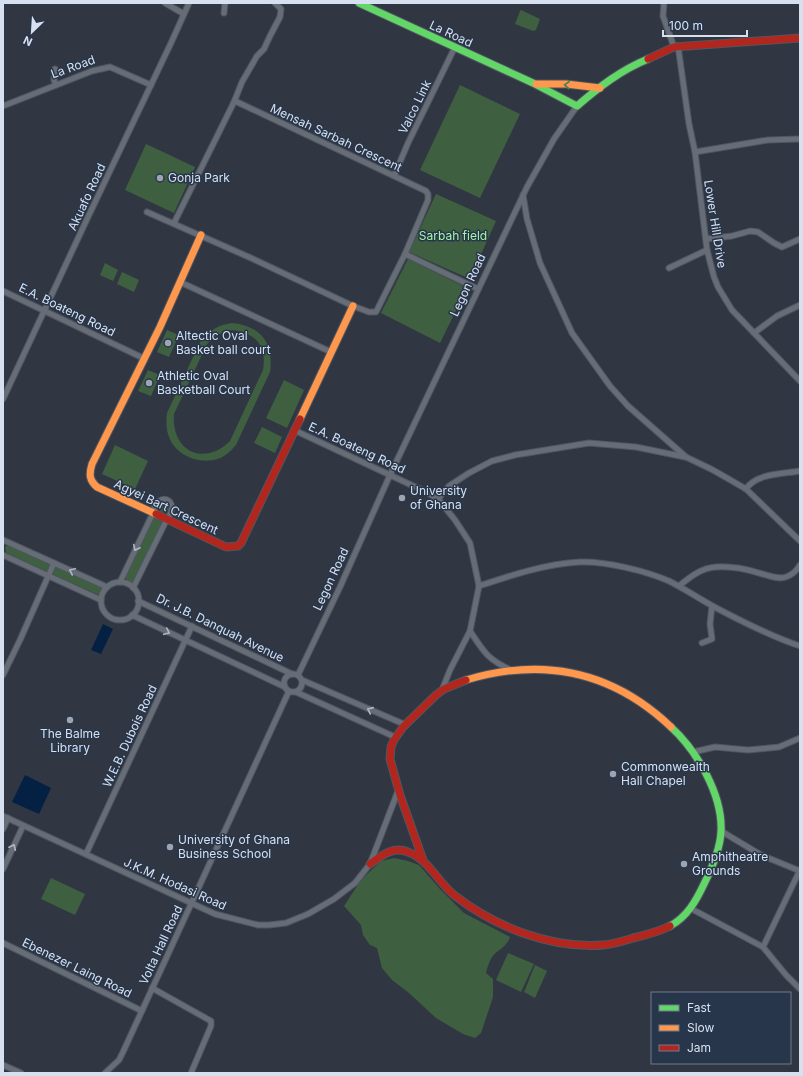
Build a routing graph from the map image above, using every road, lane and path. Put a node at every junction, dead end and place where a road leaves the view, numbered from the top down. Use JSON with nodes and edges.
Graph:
{"nodes":[{"id":1,"x":165,"y":3,"type":"edge"},
{"id":2,"x":188,"y":3,"type":"edge"},
{"id":3,"x":225,"y":3,"type":"edge"},
{"id":4,"x":276,"y":3,"type":"edge"},
{"id":5,"x":359,"y":3,"type":"edge"},
{"id":6,"x":664,"y":3,"type":"edge"},
{"id":7,"x":224,"y":13,"type":"dead end"},
{"id":8,"x":184,"y":14,"type":"junction"},
{"id":9,"x":800,"y":38,"type":"edge"},
{"id":10,"x":676,"y":46,"type":"junction"},
{"id":11,"x":455,"y":47,"type":"junction"},
{"id":12,"x":55,"y":69,"type":"dead end"},
{"id":13,"x":533,"y":84,"type":"junction"},
{"id":14,"x":56,"y":85,"type":"junction"},
{"id":15,"x":151,"y":85,"type":"junction"},
{"id":16,"x":600,"y":88,"type":"junction"},
{"id":17,"x":234,"y":102,"type":"junction"},
{"id":18,"x":3,"y":106,"type":"edge"},
{"id":19,"x":577,"y":106,"type":"junction"},
{"id":20,"x":800,"y":139,"type":"edge"},
{"id":21,"x":695,"y":152,"type":"junction"},
{"id":22,"x":394,"y":176,"type":"junction"},
{"id":23,"x":523,"y":196,"type":"junction"},
{"id":24,"x":147,"y":212,"type":"dead end"},
{"id":25,"x":174,"y":223,"type":"junction"},
{"id":26,"x":201,"y":235,"type":"junction"},
{"id":27,"x":706,"y":239,"type":"junction"},
{"id":28,"x":800,"y":239,"type":"edge"},
{"id":29,"x":707,"y":250,"type":"junction"},
{"id":30,"x":405,"y":254,"type":"junction"},
{"id":31,"x":668,"y":268,"type":"dead end"},
{"id":32,"x":180,"y":282,"type":"junction"},
{"id":33,"x":478,"y":289,"type":"junction"},
{"id":34,"x":3,"y":291,"type":"edge"},
{"id":35,"x":800,"y":305,"type":"edge"},
{"id":36,"x":353,"y":306,"type":"junction"},
{"id":37,"x":44,"y":312,"type":"junction"},
{"id":38,"x":754,"y":333,"type":"junction"},
{"id":39,"x":331,"y":352,"type":"junction"},
{"id":40,"x":144,"y":358,"type":"junction"},
{"id":41,"x":800,"y":381,"type":"edge"},
{"id":42,"x":3,"y":399,"type":"edge"},
{"id":43,"x":294,"y":430,"type":"junction"},
{"id":44,"x":686,"y":457,"type":"junction"},
{"id":45,"x":800,"y":471,"type":"edge"},
{"id":46,"x":390,"y":475,"type":"junction"},
{"id":47,"x":746,"y":488,"type":"junction"},
{"id":48,"x":438,"y":499,"type":"junction"},
{"id":49,"x":153,"y":513,"type":"junction"},
{"id":50,"x":167,"y":519,"type":"junction"},
{"id":51,"x":3,"y":540,"type":"edge"},
{"id":52,"x":800,"y":542,"type":"edge"},
{"id":53,"x":3,"y":555,"type":"edge"},
{"id":54,"x":54,"y":562,"type":"junction"},
{"id":55,"x":800,"y":565,"type":"edge"},
{"id":56,"x":48,"y":576,"type":"junction"},
{"id":57,"x":120,"y":582,"type":"junction"},
{"id":58,"x":479,"y":586,"type":"junction"},
{"id":59,"x":679,"y":586,"type":"junction"},
{"id":60,"x":107,"y":587,"type":"junction"},
{"id":61,"x":133,"y":588,"type":"junction"},
{"id":62,"x":101,"y":600,"type":"junction"},
{"id":63,"x":138,"y":601,"type":"junction"},
{"id":64,"x":712,"y":606,"type":"junction"},
{"id":65,"x":132,"y":615,"type":"junction"},
{"id":66,"x":192,"y":626,"type":"junction"},
{"id":67,"x":470,"y":631,"type":"junction"},
{"id":68,"x":186,"y":640,"type":"junction"},
{"id":69,"x":702,"y":643,"type":"dead end"},
{"id":70,"x":800,"y":646,"type":"edge"},
{"id":71,"x":511,"y":670,"type":"junction"},
{"id":72,"x":3,"y":676,"type":"edge"},
{"id":73,"x":297,"y":676,"type":"junction"},
{"id":74,"x":287,"y":689,"type":"junction"},
{"id":75,"x":442,"y":690,"type":"junction"},
{"id":76,"x":296,"y":692,"type":"junction"},
{"id":77,"x":406,"y":725,"type":"junction"},
{"id":78,"x":395,"y":737,"type":"junction"},
{"id":79,"x":800,"y":738,"type":"edge"},
{"id":80,"x":693,"y":752,"type":"junction"},
{"id":81,"x":398,"y":791,"type":"junction"},
{"id":82,"x":5,"y":817,"type":"edge"},
{"id":83,"x":23,"y":826,"type":"junction"},
{"id":84,"x":3,"y":829,"type":"edge"},
{"id":85,"x":722,"y":831,"type":"junction"},
{"id":86,"x":86,"y":854,"type":"junction"},
{"id":87,"x":423,"y":860,"type":"junction"},
{"id":88,"x":370,"y":864,"type":"junction"},
{"id":89,"x":3,"y":869,"type":"edge"},
{"id":90,"x":800,"y":872,"type":"edge"},
{"id":91,"x":191,"y":903,"type":"junction"},
{"id":92,"x":690,"y":908,"type":"junction"},
{"id":93,"x":3,"y":943,"type":"edge"},
{"id":94,"x":763,"y":947,"type":"junction"},
{"id":95,"x":152,"y":988,"type":"junction"},
{"id":96,"x":800,"y":989,"type":"edge"},
{"id":97,"x":142,"y":1011,"type":"junction"},
{"id":98,"x":3,"y":1065,"type":"edge"},
{"id":99,"x":21,"y":1073,"type":"edge"},
{"id":100,"x":105,"y":1073,"type":"edge"},
{"id":101,"x":191,"y":1073,"type":"edge"}],
"edges":[{"from":1,"to":8,"type":"street"},
{"from":2,"to":8,"type":"street","name":"Akuafo Road"},
{"from":3,"to":7,"type":"street"},
{"from":4,"to":17,"type":"street"},
{"from":5,"to":11,"type":"street","name":"La Road"},
{"from":6,"to":10,"type":"street","name":"Lower Hill Drive"},
{"from":8,"to":15,"type":"street","name":"Akuafo Road"},
{"from":9,"to":10,"type":"street","name":"Legon Road"},
{"from":10,"to":16,"type":"street","name":"Legon Road"},
{"from":10,"to":21,"type":"street","name":"Lower Hill Drive"},
{"from":11,"to":13,"type":"street","name":"La Road"},
{"from":11,"to":22,"type":"street","name":"Valco Link"},
{"from":12,"to":14,"type":"street"},
{"from":16,"to":13,"type":"street","name":"La Road","one_way":true},
{"from":13,"to":19,"type":"street","name":"La Road"},
{"from":14,"to":15,"type":"street","name":"La Road"},
{"from":14,"to":18,"type":"street","name":"La Road"},
{"from":15,"to":37,"type":"street","name":"Akuafo Road"},
{"from":16,"to":19,"type":"street","name":"Legon Road"},
{"from":17,"to":22,"type":"street","name":"Mensah Sarbah Crescent"},
{"from":17,"to":25,"type":"street"},
{"from":19,"to":23,"type":"street","name":"Legon Road"},
{"from":20,"to":21,"type":"street"},
{"from":21,"to":27,"type":"street","name":"Lower Hill Drive"},
{"from":22,"to":30,"type":"street","name":"Mensah Sarbah Crescent"},
{"from":23,"to":33,"type":"street","name":"Legon Road"},
{"from":23,"to":44,"type":"street"},
{"from":24,"to":25,"type":"street"},
{"from":25,"to":26,"type":"street"},
{"from":26,"to":32,"type":"street","name":"Agyei Bart Crescent"},
{"from":26,"to":36,"type":"street"},
{"from":27,"to":28,"type":"street"},
{"from":27,"to":29,"type":"street","name":"Lower Hill Drive"},
{"from":29,"to":31,"type":"street"},
{"from":29,"to":38,"type":"street","name":"Lower Hill Drive"},
{"from":30,"to":33,"type":"street"},
{"from":30,"to":36,"type":"street","name":"Mensah Sarbah Crescent"},
{"from":32,"to":39,"type":"street"},
{"from":32,"to":40,"type":"street","name":"Agyei Bart Crescent"},
{"from":33,"to":46,"type":"street","name":"Legon Road"},
{"from":34,"to":37,"type":"street","name":"E.A. Boateng Road"},
{"from":35,"to":38,"type":"street"},
{"from":36,"to":39,"type":"street","name":"Agyei Bart Crescent"},
{"from":37,"to":40,"type":"street","name":"E.A. Boateng Road"},
{"from":37,"to":42,"type":"street","name":"Akuafo Road"},
{"from":38,"to":41,"type":"street","name":"Lower Hill Drive"},
{"from":39,"to":43,"type":"street","name":"Agyei Bart Crescent"},
{"from":40,"to":49,"type":"street","name":"Agyei Bart Crescent"},
{"from":43,"to":46,"type":"street","name":"E.A. Boateng Road"},
{"from":43,"to":50,"type":"street","name":"Agyei Bart Crescent"},
{"from":44,"to":47,"type":"street"},
{"from":44,"to":48,"type":"street"},
{"from":45,"to":47,"type":"street"},
{"from":46,"to":48,"type":"street","name":"E.A. Boateng Road"},
{"from":46,"to":73,"type":"street","name":"Legon Road"},
{"from":47,"to":52,"type":"street"},
{"from":48,"to":58,"type":"street","name":"E.A. Boateng Road"},
{"from":49,"to":50,"type":"street","name":"Agyei Bart Crescent"},
{"from":49,"to":50,"type":"street"},
{"from":49,"to":57,"type":"street","one_way":true},
{"from":50,"to":61,"type":"street"},
{"from":51,"to":54,"type":"street"},
{"from":53,"to":56,"type":"street"},
{"from":54,"to":56,"type":"street"},
{"from":60,"to":54,"type":"street","one_way":true},
{"from":55,"to":59,"type":"street"},
{"from":56,"to":62,"type":"street"},
{"from":56,"to":72,"type":"street"},
{"from":57,"to":60,"type":"street"},
{"from":57,"to":61,"type":"street"},
{"from":58,"to":59,"type":"street"},
{"from":58,"to":67,"type":"street","name":"E.A. Boateng Road"},
{"from":59,"to":64,"type":"street"},
{"from":60,"to":62,"type":"street"},
{"from":61,"to":63,"type":"street","name":"Dr. J.B. Danquah Avenue"},
{"from":62,"to":65,"type":"street"},
{"from":63,"to":65,"type":"street","name":"Dr. J.B. Danquah Avenue"},
{"from":63,"to":66,"type":"street","name":"Dr. J.B. Danquah Avenue"},
{"from":64,"to":69,"type":"street"},
{"from":64,"to":70,"type":"street"},
{"from":65,"to":68,"type":"street","name":"Dr. J.B. Danquah Avenue","one_way":true},
{"from":66,"to":68,"type":"street","name":"W.E.B. Dubois Road"},
{"from":66,"to":73,"type":"street","name":"Dr. J.B. Danquah Avenue"},
{"from":67,"to":71,"type":"street"},
{"from":67,"to":75,"type":"street","name":"E.A. Boateng Road"},
{"from":68,"to":74,"type":"street","name":"Dr. J.B. Danquah Avenue"},
{"from":68,"to":86,"type":"street","name":"W.E.B. Dubois Road"},
{"from":71,"to":75,"type":"street"},
{"from":71,"to":80,"type":"street"},
{"from":73,"to":74,"type":"street"},
{"from":73,"to":76,"type":"street"},
{"from":77,"to":73,"type":"street","name":"Dr. J.B. Danquah Avenue","one_way":true},
{"from":74,"to":76,"type":"street"},
{"from":74,"to":91,"type":"street","name":"Volta Hall Road"},
{"from":75,"to":77,"type":"street"},
{"from":76,"to":78,"type":"street"},
{"from":77,"to":78,"type":"street"},
{"from":78,"to":81,"type":"street"},
{"from":79,"to":80,"type":"street"},
{"from":80,"to":85,"type":"street"},
{"from":81,"to":87,"type":"street"},
{"from":81,"to":88,"type":"street","name":"J.K.M. Hodasi Road"},
{"from":82,"to":83,"type":"street","name":"J.K.M. Hodasi Road"},
{"from":82,"to":84,"type":"street"},
{"from":83,"to":86,"type":"street","name":"J.K.M. Hodasi Road"},
{"from":89,"to":83,"type":"street","one_way":true},
{"from":85,"to":90,"type":"street"},
{"from":85,"to":92,"type":"street"},
{"from":86,"to":91,"type":"street","name":"J.K.M. Hodasi Road"},
{"from":87,"to":88,"type":"street"},
{"from":87,"to":92,"type":"street"},
{"from":88,"to":91,"type":"street","name":"J.K.M. Hodasi Road"},
{"from":90,"to":94,"type":"street"},
{"from":91,"to":95,"type":"street","name":"Volta Hall Road"},
{"from":92,"to":94,"type":"street"},
{"from":93,"to":97,"type":"street","name":"Ebenezer Laing Road"},
{"from":94,"to":96,"type":"street"},
{"from":95,"to":97,"type":"street","name":"Volta Hall Road"},
{"from":95,"to":101,"type":"street"},
{"from":97,"to":100,"type":"street","name":"Volta Hall Road"},
{"from":98,"to":99,"type":"street"}]}
